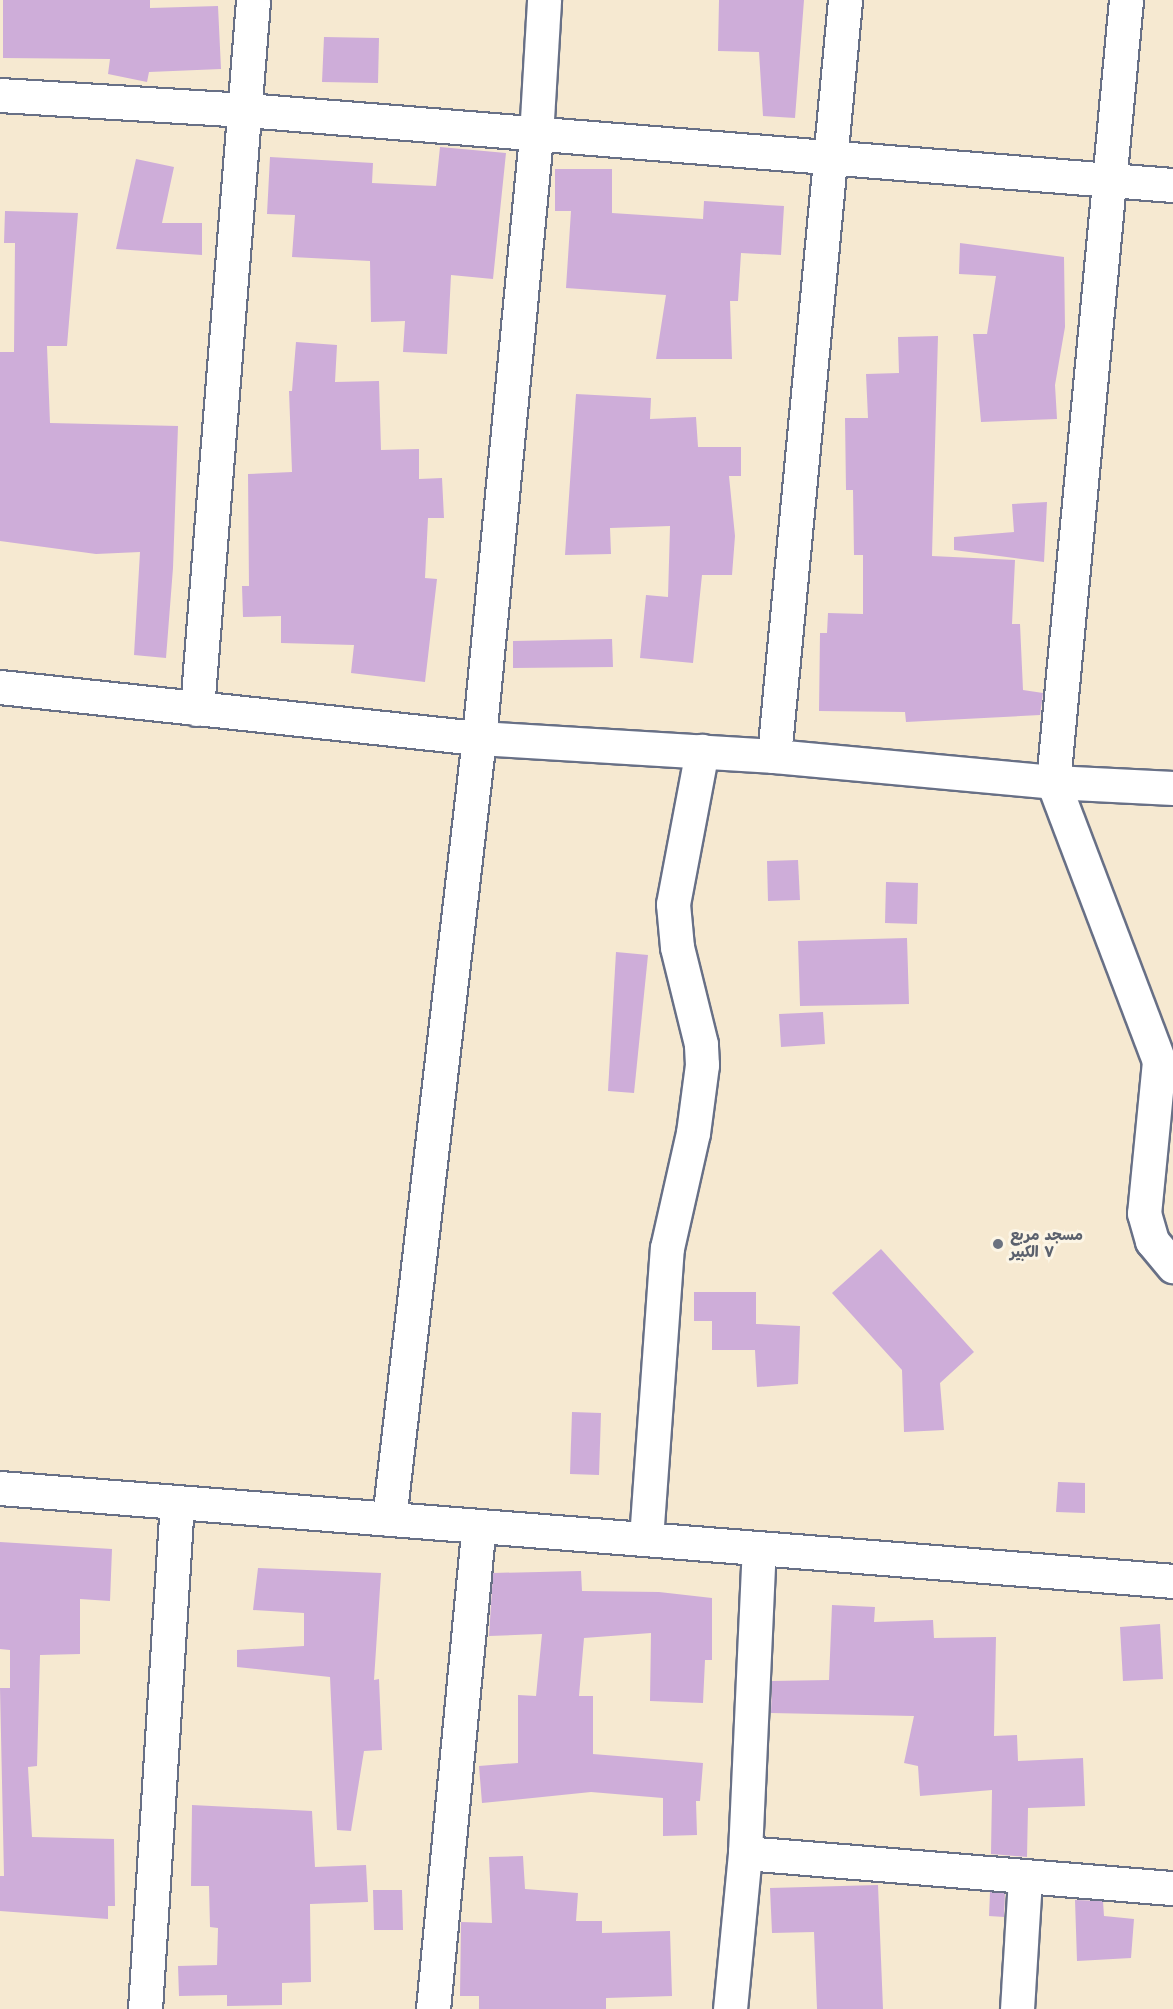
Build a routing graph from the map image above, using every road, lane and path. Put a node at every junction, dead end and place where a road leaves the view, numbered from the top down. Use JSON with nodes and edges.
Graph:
{"nodes":[{"id":1,"x":253,"y":0,"type":"edge"},
{"id":2,"x":544,"y":0,"type":"edge"},
{"id":3,"x":845,"y":0,"type":"edge"},
{"id":4,"x":1126,"y":0,"type":"edge"},
{"id":5,"x":0,"y":95,"type":"edge"},
{"id":6,"x":246,"y":110,"type":"junction"},
{"id":7,"x":536,"y":136,"type":"junction"},
{"id":8,"x":832,"y":161,"type":"junction"},
{"id":9,"x":1112,"y":179,"type":"junction"},
{"id":10,"x":1173,"y":186,"type":"edge"},
{"id":11,"x":0,"y":687,"type":"edge"},
{"id":12,"x":197,"y":709,"type":"junction"},
{"id":13,"x":479,"y":738,"type":"junction"},
{"id":14,"x":702,"y":751,"type":"junction"},
{"id":15,"x":774,"y":756,"type":"junction"},
{"id":16,"x":1053,"y":782,"type":"junction"},
{"id":17,"x":1173,"y":788,"type":"edge"},
{"id":18,"x":1158,"y":1016,"type":"edge"},
{"id":19,"x":1173,"y":1266,"type":"edge"},
{"id":20,"x":0,"y":1488,"type":"edge"},
{"id":21,"x":177,"y":1502,"type":"junction"},
{"id":22,"x":389,"y":1519,"type":"junction"},
{"id":23,"x":478,"y":1526,"type":"junction"},
{"id":24,"x":645,"y":1539,"type":"junction"},
{"id":25,"x":759,"y":1548,"type":"junction"},
{"id":26,"x":1173,"y":1581,"type":"edge"},
{"id":27,"x":745,"y":1853,"type":"junction"},
{"id":28,"x":1025,"y":1878,"type":"junction"},
{"id":29,"x":1173,"y":1888,"type":"edge"},
{"id":30,"x":145,"y":2009,"type":"edge"},
{"id":31,"x":434,"y":2009,"type":"edge"},
{"id":32,"x":730,"y":2009,"type":"edge"},
{"id":33,"x":1017,"y":2009,"type":"edge"}],
"edges":[{"from":1,"to":6,"type":"street"},
{"from":2,"to":7,"type":"street"},
{"from":3,"to":8,"type":"street"},
{"from":4,"to":9,"type":"street"},
{"from":5,"to":6,"type":"street"},
{"from":6,"to":7,"type":"street"},
{"from":6,"to":12,"type":"street"},
{"from":7,"to":8,"type":"street"},
{"from":7,"to":13,"type":"street"},
{"from":8,"to":9,"type":"street"},
{"from":8,"to":15,"type":"street"},
{"from":9,"to":10,"type":"street"},
{"from":9,"to":16,"type":"street"},
{"from":11,"to":12,"type":"street"},
{"from":12,"to":13,"type":"street"},
{"from":13,"to":14,"type":"street"},
{"from":13,"to":22,"type":"street"},
{"from":14,"to":15,"type":"street"},
{"from":14,"to":24,"type":"street"},
{"from":15,"to":16,"type":"street"},
{"from":16,"to":17,"type":"street"},
{"from":16,"to":18,"type":"street"},
{"from":18,"to":19,"type":"street"},
{"from":20,"to":21,"type":"street"},
{"from":21,"to":22,"type":"street"},
{"from":21,"to":30,"type":"street"},
{"from":22,"to":23,"type":"street"},
{"from":23,"to":24,"type":"street"},
{"from":23,"to":31,"type":"street"},
{"from":24,"to":25,"type":"street"},
{"from":25,"to":26,"type":"street"},
{"from":25,"to":27,"type":"street"},
{"from":27,"to":28,"type":"street"},
{"from":27,"to":32,"type":"street"},
{"from":28,"to":29,"type":"street"},
{"from":28,"to":33,"type":"street"}]}
